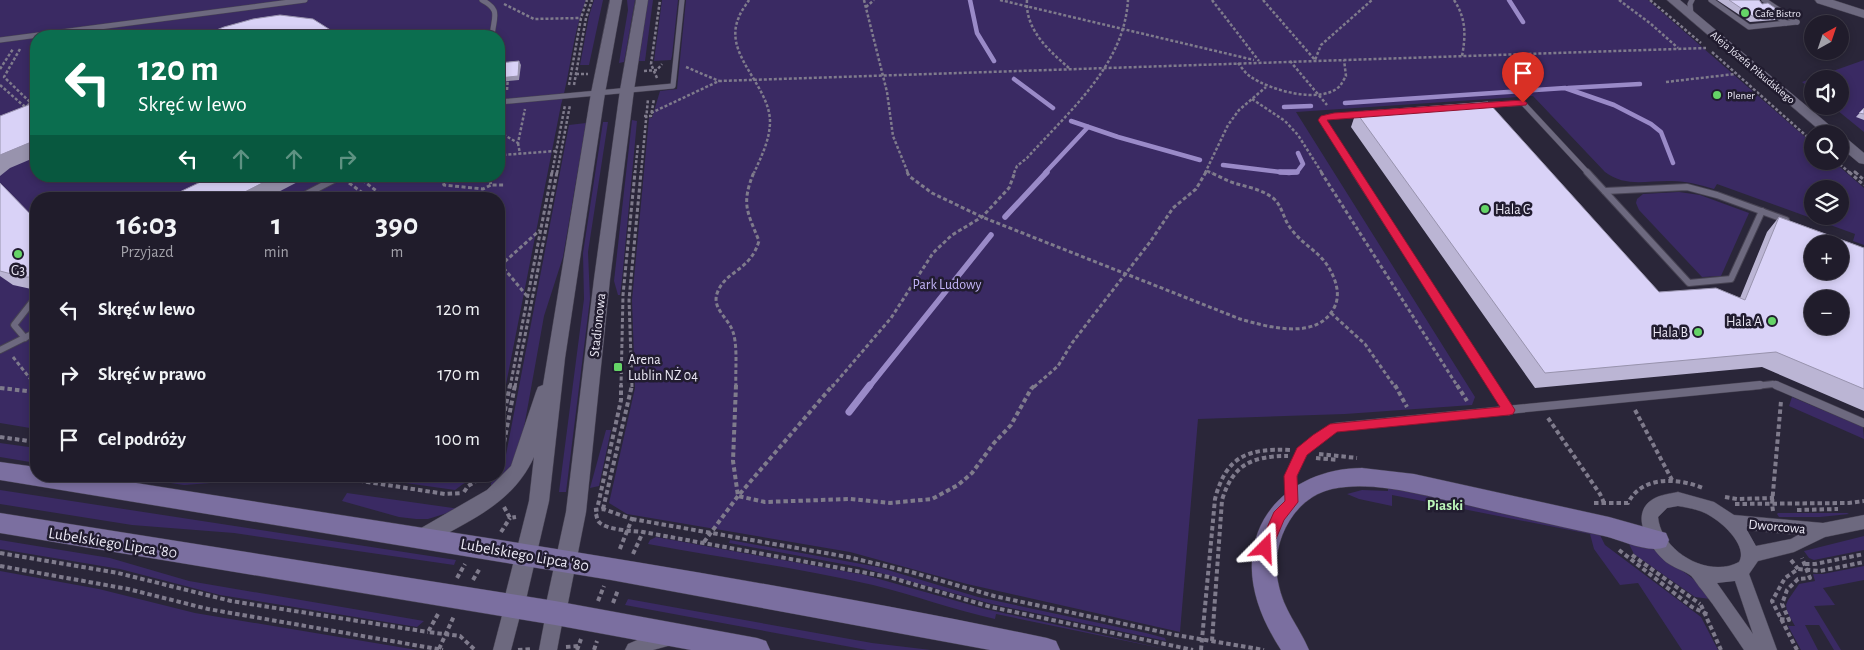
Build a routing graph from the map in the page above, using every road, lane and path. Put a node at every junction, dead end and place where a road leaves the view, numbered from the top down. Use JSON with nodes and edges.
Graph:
{"nodes":[{"id":1,"x":304,"y":0,"type":"edge"},
{"id":2,"x":482,"y":0,"type":"edge"},
{"id":3,"x":587,"y":0,"type":"edge"},
{"id":4,"x":592,"y":0,"type":"edge"},
{"id":5,"x":616,"y":0,"type":"edge"},
{"id":6,"x":642,"y":0,"type":"edge"},
{"id":7,"x":660,"y":0,"type":"edge"},
{"id":8,"x":682,"y":0,"type":"edge"},
{"id":9,"x":749,"y":0,"type":"edge"},
{"id":10,"x":864,"y":0,"type":"edge"},
{"id":11,"x":874,"y":0,"type":"edge"},
{"id":12,"x":1000,"y":0,"type":"edge"},
{"id":13,"x":1027,"y":0,"type":"edge"},
{"id":14,"x":1128,"y":0,"type":"edge"},
{"id":15,"x":1212,"y":0,"type":"edge"},
{"id":16,"x":1263,"y":0,"type":"edge"},
{"id":17,"x":1372,"y":0,"type":"edge"},
{"id":18,"x":1454,"y":0,"type":"edge"},
{"id":19,"x":1619,"y":0,"type":"edge"},
{"id":20,"x":1650,"y":0,"type":"edge"},
{"id":21,"x":1673,"y":0,"type":"edge"},
{"id":22,"x":1692,"y":0,"type":"edge"},
{"id":23,"x":1711,"y":0,"type":"edge"},
{"id":24,"x":1764,"y":0,"type":"edge"},
{"id":25,"x":1821,"y":0,"type":"edge"},
{"id":26,"x":502,"y":3,"type":"dead end"},
{"id":27,"x":866,"y":7,"type":"junction"},
{"id":28,"x":1026,"y":7,"type":"junction"},
{"id":29,"x":1691,"y":14,"type":"junction"},
{"id":30,"x":1864,"y":14,"type":"edge"},
{"id":31,"x":1778,"y":17,"type":"edge"},
{"id":32,"x":581,"y":18,"type":"junction"},
{"id":33,"x":1786,"y":23,"type":"junction"},
{"id":34,"x":1123,"y":28,"type":"junction"},
{"id":35,"x":76,"y":30,"type":"edge"},
{"id":36,"x":493,"y":30,"type":"edge"},
{"id":37,"x":30,"y":36,"type":"edge"},
{"id":38,"x":0,"y":40,"type":"edge"},
{"id":39,"x":1678,"y":48,"type":"junction"},
{"id":40,"x":1706,"y":48,"type":"junction"},
{"id":41,"x":1462,"y":56,"type":"junction"},
{"id":42,"x":1315,"y":60,"type":"junction"},
{"id":43,"x":1344,"y":60,"type":"junction"},
{"id":44,"x":1290,"y":61,"type":"junction"},
{"id":45,"x":1260,"y":62,"type":"junction"},
{"id":46,"x":1238,"y":63,"type":"junction"},
{"id":47,"x":662,"y":64,"type":"dead end"},
{"id":48,"x":1107,"y":67,"type":"junction"},
{"id":49,"x":1069,"y":68,"type":"junction"},
{"id":50,"x":0,"y":69,"type":"edge"},
{"id":51,"x":657,"y":70,"type":"dead end"},
{"id":52,"x":1736,"y":74,"type":"junction"},
{"id":53,"x":882,"y":75,"type":"junction"},
{"id":54,"x":756,"y":80,"type":"junction"},
{"id":55,"x":1666,"y":82,"type":"dead end"},
{"id":56,"x":0,"y":85,"type":"edge"},
{"id":57,"x":574,"y":86,"type":"dead end"},
{"id":58,"x":1266,"y":87,"type":"junction"},
{"id":59,"x":649,"y":88,"type":"junction"},
{"id":60,"x":656,"y":88,"type":"junction"},
{"id":61,"x":627,"y":90,"type":"junction"},
{"id":62,"x":598,"y":93,"type":"junction"},
{"id":63,"x":1316,"y":94,"type":"junction"},
{"id":64,"x":569,"y":95,"type":"junction"},
{"id":65,"x":1252,"y":99,"type":"junction"},
{"id":66,"x":505,"y":101,"type":"edge"},
{"id":67,"x":30,"y":102,"type":"edge"},
{"id":68,"x":1323,"y":102,"type":"dead end"},
{"id":69,"x":30,"y":104,"type":"edge"},
{"id":70,"x":1472,"y":106,"type":"edge"},
{"id":71,"x":526,"y":108,"type":"dead end"},
{"id":72,"x":651,"y":113,"type":"dead end"},
{"id":73,"x":1374,"y":113,"type":"edge"},
{"id":74,"x":1822,"y":125,"type":"edge"},
{"id":75,"x":1804,"y":134,"type":"edge"},
{"id":76,"x":505,"y":135,"type":"edge"},
{"id":77,"x":638,"y":142,"type":"dead end"},
{"id":78,"x":518,"y":143,"type":"junction"},
{"id":79,"x":1849,"y":148,"type":"edge"},
{"id":80,"x":556,"y":151,"type":"junction"},
{"id":81,"x":520,"y":154,"type":"junction"},
{"id":82,"x":505,"y":155,"type":"edge"},
{"id":83,"x":1864,"y":160,"type":"edge"},
{"id":84,"x":1846,"y":170,"type":"edge"},
{"id":85,"x":1207,"y":171,"type":"junction"},
{"id":86,"x":329,"y":182,"type":"edge"},
{"id":87,"x":348,"y":182,"type":"edge"},
{"id":88,"x":365,"y":182,"type":"edge"},
{"id":89,"x":443,"y":182,"type":"edge"},
{"id":90,"x":492,"y":182,"type":"edge"},
{"id":91,"x":491,"y":185,"type":"junction"},
{"id":92,"x":504,"y":185,"type":"dead end"},
{"id":93,"x":1864,"y":185,"type":"edge"},
{"id":94,"x":1605,"y":191,"type":"junction"},
{"id":95,"x":310,"y":192,"type":"edge"},
{"id":96,"x":362,"y":192,"type":"edge"},
{"id":97,"x":378,"y":192,"type":"edge"},
{"id":98,"x":1762,"y":211,"type":"junction"},
{"id":99,"x":982,"y":216,"type":"junction"},
{"id":100,"x":1790,"y":222,"type":"edge"},
{"id":101,"x":540,"y":229,"type":"junction"},
{"id":102,"x":505,"y":261,"type":"edge"},
{"id":103,"x":505,"y":272,"type":"edge"},
{"id":104,"x":1125,"y":272,"type":"junction"},
{"id":105,"x":527,"y":296,"type":"junction"},
{"id":106,"x":30,"y":305,"type":"edge"},
{"id":107,"x":1331,"y":313,"type":"junction"},
{"id":108,"x":30,"y":335,"type":"edge"},
{"id":109,"x":25,"y":338,"type":"junction"},
{"id":110,"x":2,"y":349,"type":"edge"},
{"id":111,"x":556,"y":358,"type":"junction"},
{"id":112,"x":30,"y":379,"type":"edge"},
{"id":113,"x":0,"y":388,"type":"edge"},
{"id":114,"x":1782,"y":388,"type":"junction"},
{"id":115,"x":30,"y":391,"type":"edge"},
{"id":116,"x":1630,"y":399,"type":"junction"},
{"id":117,"x":505,"y":403,"type":"edge"},
{"id":118,"x":1541,"y":408,"type":"junction"},
{"id":119,"x":1509,"y":410,"type":"junction"},
{"id":120,"x":1475,"y":414,"type":"junction"},
{"id":121,"x":1413,"y":420,"type":"junction"},
{"id":122,"x":1864,"y":423,"type":"edge"},
{"id":123,"x":505,"y":435,"type":"edge"},
{"id":124,"x":0,"y":437,"type":"edge"},
{"id":125,"x":30,"y":441,"type":"edge"},
{"id":126,"x":1300,"y":454,"type":"junction"},
{"id":127,"x":1359,"y":460,"type":"dead end"},
{"id":128,"x":0,"y":471,"type":"edge"},
{"id":129,"x":30,"y":476,"type":"edge"},
{"id":130,"x":1672,"y":480,"type":"junction"},
{"id":131,"x":70,"y":482,"type":"edge"},
{"id":132,"x":368,"y":482,"type":"edge"},
{"id":133,"x":470,"y":491,"type":"dead end"},
{"id":134,"x":1710,"y":491,"type":"dead end"},
{"id":135,"x":1718,"y":495,"type":"dead end"},
{"id":136,"x":738,"y":496,"type":"junction"},
{"id":137,"x":1774,"y":498,"type":"junction"},
{"id":138,"x":1291,"y":502,"type":"junction"},
{"id":139,"x":1588,"y":502,"type":"dead end"},
{"id":140,"x":1604,"y":504,"type":"junction"},
{"id":141,"x":1848,"y":509,"type":"dead end"},
{"id":142,"x":1782,"y":510,"type":"dead end"},
{"id":143,"x":1790,"y":510,"type":"dead end"},
{"id":144,"x":1773,"y":511,"type":"junction"},
{"id":145,"x":1773,"y":517,"type":"dead end"},
{"id":146,"x":632,"y":519,"type":"junction"},
{"id":147,"x":1731,"y":522,"type":"junction"},
{"id":148,"x":1864,"y":522,"type":"edge"},
{"id":149,"x":0,"y":523,"type":"edge"},
{"id":150,"x":1609,"y":526,"type":"junction"},
{"id":151,"x":1823,"y":530,"type":"junction"},
{"id":152,"x":627,"y":531,"type":"junction"},
{"id":153,"x":710,"y":532,"type":"junction"},
{"id":154,"x":423,"y":537,"type":"junction"},
{"id":155,"x":1656,"y":540,"type":"junction"},
{"id":156,"x":704,"y":542,"type":"junction"},
{"id":157,"x":1626,"y":547,"type":"dead end"},
{"id":158,"x":0,"y":553,"type":"edge"},
{"id":159,"x":1800,"y":553,"type":"dead end"},
{"id":160,"x":1864,"y":554,"type":"edge"},
{"id":161,"x":526,"y":555,"type":"junction"},
{"id":162,"x":1750,"y":555,"type":"junction"},
{"id":163,"x":566,"y":561,"type":"junction"},
{"id":164,"x":1864,"y":562,"type":"edge"},
{"id":165,"x":1805,"y":564,"type":"junction"},
{"id":166,"x":0,"y":566,"type":"edge"},
{"id":167,"x":612,"y":569,"type":"junction"},
{"id":168,"x":1696,"y":570,"type":"junction"},
{"id":169,"x":1808,"y":570,"type":"junction"},
{"id":170,"x":1740,"y":572,"type":"junction"},
{"id":171,"x":462,"y":598,"type":"junction"},
{"id":172,"x":1701,"y":604,"type":"junction"},
{"id":173,"x":1707,"y":604,"type":"dead end"},
{"id":174,"x":1692,"y":607,"type":"dead end"},
{"id":175,"x":513,"y":608,"type":"junction"},
{"id":176,"x":555,"y":613,"type":"junction"},
{"id":177,"x":1780,"y":619,"type":"junction"},
{"id":178,"x":428,"y":632,"type":"dead end"},
{"id":179,"x":681,"y":635,"type":"junction"},
{"id":180,"x":1202,"y":639,"type":"junction"},
{"id":181,"x":1212,"y":641,"type":"junction"},
{"id":182,"x":1291,"y":643,"type":"edge"},
{"id":183,"x":441,"y":649,"type":"edge"},
{"id":184,"x":502,"y":650,"type":"edge"},
{"id":185,"x":548,"y":650,"type":"edge"},
{"id":186,"x":634,"y":650,"type":"edge"},
{"id":187,"x":757,"y":650,"type":"edge"},
{"id":188,"x":1048,"y":650,"type":"edge"},
{"id":189,"x":1193,"y":650,"type":"edge"},
{"id":190,"x":1201,"y":650,"type":"edge"},
{"id":191,"x":1264,"y":650,"type":"edge"},
{"id":192,"x":1722,"y":650,"type":"edge"},
{"id":193,"x":1754,"y":650,"type":"edge"},
{"id":194,"x":1768,"y":650,"type":"edge"},
{"id":195,"x":1797,"y":650,"type":"edge"}],
"edges":[{"from":1,"to":35,"type":"lane"},
{"from":2,"to":36,"type":"lane"},
{"from":3,"to":32,"type":"path"},
{"from":4,"to":57,"type":"path"},
{"from":5,"to":62,"type":"street"},
{"from":6,"to":61,"type":"street","name":"Stadionowa"},
{"from":7,"to":60,"type":"path"},
{"from":8,"to":60,"type":"lane"},
{"from":9,"to":54,"type":"path"},
{"from":10,"to":27,"type":"path"},
{"from":11,"to":27,"type":"path"},
{"from":12,"to":28,"type":"path"},
{"from":13,"to":28,"type":"path"},
{"from":14,"to":34,"type":"path"},
{"from":15,"to":45,"type":"path"},
{"from":16,"to":42,"type":"path"},
{"from":17,"to":42,"type":"path"},
{"from":18,"to":41,"type":"path"},
{"from":19,"to":39,"type":"path"},
{"from":20,"to":40,"type":"path"},
{"from":21,"to":29,"type":"street","name":"Aleja Józefa Piłsudskiego"},
{"from":22,"to":29,"type":"lane"},
{"from":23,"to":33,"type":"lane"},
{"from":24,"to":33,"type":"lane"},
{"from":25,"to":30,"type":"street"},
{"from":26,"to":32,"type":"path"},
{"from":27,"to":53,"type":"path"},
{"from":28,"to":34,"type":"path"},
{"from":28,"to":49,"type":"path"},
{"from":29,"to":74,"type":"street","name":"Aleja Józefa Piłsudskiego"},
{"from":31,"to":33,"type":"lane"},
{"from":32,"to":64,"type":"path"},
{"from":34,"to":45,"type":"path"},
{"from":34,"to":48,"type":"path"},
{"from":37,"to":38,"type":"lane"},
{"from":39,"to":40,"type":"path"},
{"from":39,"to":41,"type":"path"},
{"from":40,"to":52,"type":"path"},
{"from":41,"to":43,"type":"path"},
{"from":42,"to":43,"type":"path"},
{"from":42,"to":44,"type":"path"},
{"from":43,"to":63,"type":"path"},
{"from":44,"to":45,"type":"path"},
{"from":44,"to":63,"type":"path"},
{"from":45,"to":46,"type":"path"},
{"from":46,"to":48,"type":"path"},
{"from":46,"to":58,"type":"path"},
{"from":47,"to":51,"type":"path"},
{"from":48,"to":49,"type":"path"},
{"from":48,"to":99,"type":"path"},
{"from":49,"to":53,"type":"path"},
{"from":50,"to":67,"type":"path"},
{"from":52,"to":55,"type":"path"},
{"from":52,"to":75,"type":"path"},
{"from":53,"to":54,"type":"path"},
{"from":53,"to":99,"type":"path"},
{"from":54,"to":72,"type":"path"},
{"from":54,"to":136,"type":"path"},
{"from":56,"to":69,"type":"path"},
{"from":58,"to":63,"type":"path"},
{"from":58,"to":65,"type":"path"},
{"from":59,"to":60,"type":"lane"},
{"from":59,"to":61,"type":"lane"},
{"from":59,"to":146,"type":"path"},
{"from":61,"to":62,"type":"lane"},
{"from":61,"to":163,"type":"street","name":"Stadionowa"},
{"from":62,"to":64,"type":"lane"},
{"from":62,"to":111,"type":"street"},
{"from":63,"to":68,"type":"path"},
{"from":64,"to":66,"type":"lane"},
{"from":64,"to":80,"type":"path"},
{"from":64,"to":123,"type":"path"},
{"from":65,"to":85,"type":"path"},
{"from":65,"to":120,"type":"path"},
{"from":70,"to":94,"type":"lane"},
{"from":71,"to":78,"type":"path"},
{"from":73,"to":119,"type":"lane"},
{"from":76,"to":78,"type":"path"},
{"from":77,"to":152,"type":"path"},
{"from":78,"to":81,"type":"path"},
{"from":79,"to":83,"type":"street"},
{"from":80,"to":81,"type":"path"},
{"from":80,"to":101,"type":"path"},
{"from":81,"to":82,"type":"path"},
{"from":84,"to":93,"type":"path"},
{"from":85,"to":104,"type":"path"},
{"from":85,"to":107,"type":"path"},
{"from":86,"to":95,"type":"lane"},
{"from":87,"to":96,"type":"path"},
{"from":88,"to":97,"type":"path"},
{"from":89,"to":91,"type":"path"},
{"from":90,"to":91,"type":"path"},
{"from":91,"to":92,"type":"path"},
{"from":94,"to":98,"type":"lane"},
{"from":94,"to":98,"type":"lane"},
{"from":98,"to":100,"type":"lane"},
{"from":99,"to":104,"type":"path"},
{"from":99,"to":136,"type":"path"},
{"from":101,"to":102,"type":"path"},
{"from":101,"to":105,"type":"path"},
{"from":103,"to":105,"type":"path"},
{"from":104,"to":107,"type":"path"},
{"from":104,"to":136,"type":"path"},
{"from":105,"to":117,"type":"path"},
{"from":106,"to":109,"type":"lane"},
{"from":107,"to":121,"type":"path"},
{"from":108,"to":109,"type":"lane"},
{"from":109,"to":110,"type":"lane"},
{"from":110,"to":112,"type":"path"},
{"from":111,"to":154,"type":"street"},
{"from":111,"to":161,"type":"street"},
{"from":113,"to":115,"type":"path"},
{"from":114,"to":116,"type":"lane"},
{"from":114,"to":122,"type":"lane"},
{"from":114,"to":137,"type":"path"},
{"from":116,"to":118,"type":"lane"},
{"from":116,"to":130,"type":"path"},
{"from":118,"to":119,"type":"lane"},
{"from":118,"to":140,"type":"path"},
{"from":119,"to":120,"type":"lane"},
{"from":120,"to":121,"type":"lane"},
{"from":121,"to":126,"type":"lane"},
{"from":124,"to":125,"type":"path"},
{"from":126,"to":127,"type":"path"},
{"from":126,"to":138,"type":"lane"},
{"from":126,"to":180,"type":"path"},
{"from":126,"to":181,"type":"path"},
{"from":128,"to":129,"type":"main road","name":"Lubelskiego Lipca '80"},
{"from":130,"to":134,"type":"path"},
{"from":130,"to":140,"type":"path"},
{"from":131,"to":154,"type":"main road","name":"Lubelskiego Lipca '80"},
{"from":132,"to":133,"type":"path"},
{"from":135,"to":137,"type":"path"},
{"from":136,"to":153,"type":"path"},
{"from":137,"to":144,"type":"path"},
{"from":138,"to":150,"type":"main road"},
{"from":138,"to":182,"type":"main road"},
{"from":139,"to":140,"type":"path"},
{"from":140,"to":150,"type":"path"},
{"from":141,"to":143,"type":"path"},
{"from":142,"to":144,"type":"path"},
{"from":144,"to":145,"type":"path"},
{"from":146,"to":152,"type":"path"},
{"from":146,"to":153,"type":"path"},
{"from":147,"to":151,"type":"street","name":"Dworcowa"},
{"from":147,"to":155,"type":"street"},
{"from":147,"to":162,"type":"street"},
{"from":148,"to":151,"type":"street","name":"Dworcowa"},
{"from":149,"to":171,"type":"main road","name":"Lubelskiego Lipca '80"},
{"from":150,"to":155,"type":"main road"},
{"from":150,"to":174,"type":"path"},
{"from":151,"to":162,"type":"street","name":"Dworcowa"},
{"from":152,"to":156,"type":"path"},
{"from":152,"to":167,"type":"path"},
{"from":153,"to":156,"type":"path"},
{"from":153,"to":180,"type":"path"},
{"from":154,"to":161,"type":"main road","name":"Lubelskiego Lipca '80"},
{"from":155,"to":168,"type":"street"},
{"from":156,"to":189,"type":"path"},
{"from":157,"to":172,"type":"path"},
{"from":158,"to":178,"type":"path"},
{"from":159,"to":165,"type":"path"},
{"from":160,"to":165,"type":"path"},
{"from":161,"to":163,"type":"main road","name":"Lubelskiego Lipca '80"},
{"from":161,"to":175,"type":"street"},
{"from":162,"to":170,"type":"street"},
{"from":163,"to":167,"type":"main road","name":"Lubelskiego Lipca '80"},
{"from":163,"to":176,"type":"street","name":"Stadionowa"},
{"from":164,"to":169,"type":"path"},
{"from":165,"to":169,"type":"path"},
{"from":166,"to":183,"type":"path"},
{"from":167,"to":188,"type":"main road","name":"Lubelskiego Lipca '80"},
{"from":168,"to":170,"type":"street"},
{"from":168,"to":193,"type":"street"},
{"from":169,"to":177,"type":"path"},
{"from":169,"to":177,"type":"path"},
{"from":170,"to":194,"type":"street"},
{"from":171,"to":175,"type":"main road","name":"Lubelskiego Lipca '80"},
{"from":171,"to":183,"type":"path"},
{"from":172,"to":173,"type":"path"},
{"from":172,"to":192,"type":"path"},
{"from":175,"to":176,"type":"main road","name":"Lubelskiego Lipca '80"},
{"from":175,"to":184,"type":"street"},
{"from":176,"to":179,"type":"main road","name":"Lubelskiego Lipca '80"},
{"from":176,"to":185,"type":"street","name":"Stadionowa"},
{"from":177,"to":195,"type":"path"},
{"from":179,"to":186,"type":"street"},
{"from":179,"to":187,"type":"main road","name":"Lubelskiego Lipca '80"},
{"from":180,"to":181,"type":"path"},
{"from":180,"to":190,"type":"path"},
{"from":181,"to":191,"type":"path"}]}
